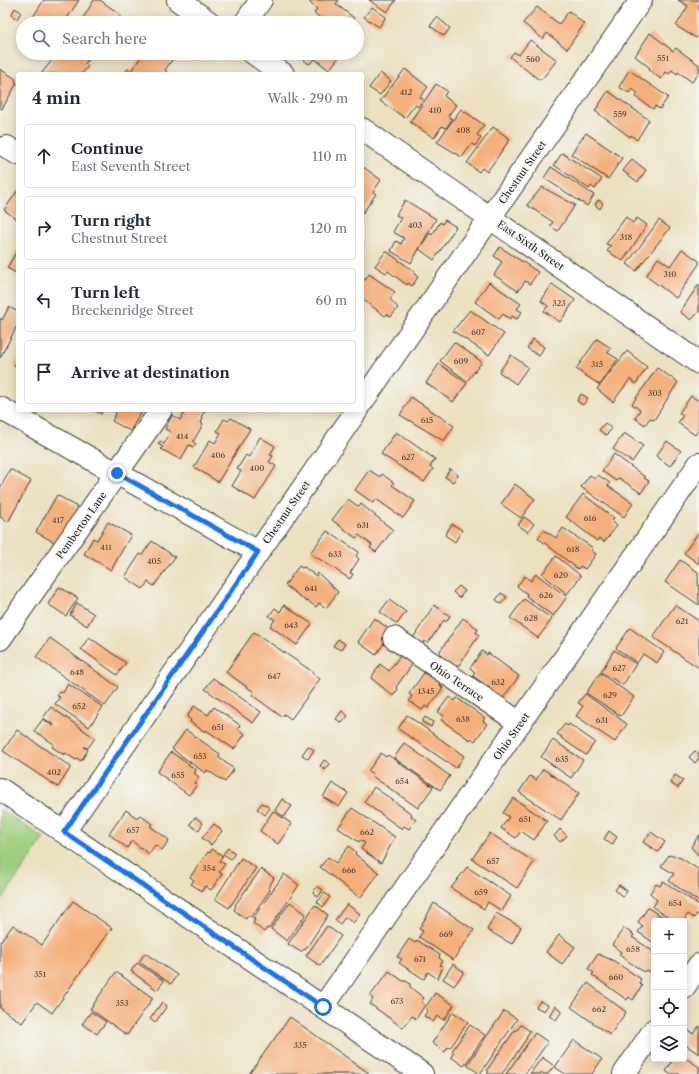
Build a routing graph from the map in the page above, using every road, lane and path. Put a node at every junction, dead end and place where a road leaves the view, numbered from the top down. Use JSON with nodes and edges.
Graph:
{"nodes":[{"id":1,"x":178,"y":0,"type":"edge"},
{"id":2,"x":261,"y":0,"type":"edge"},
{"id":3,"x":641,"y":0,"type":"edge"},
{"id":4,"x":200,"y":16,"type":"edge"},
{"id":5,"x":249,"y":16,"type":"edge"},
{"id":6,"x":263,"y":60,"type":"edge"},
{"id":7,"x":280,"y":72,"type":"edge"},
{"id":8,"x":364,"y":130,"type":"edge"},
{"id":9,"x":491,"y":217,"type":"junction"},
{"id":10,"x":699,"y":363,"type":"edge"},
{"id":11,"x":364,"y":399,"type":"edge"},
{"id":12,"x":0,"y":408,"type":"edge"},
{"id":13,"x":160,"y":412,"type":"edge"},
{"id":14,"x":356,"y":412,"type":"edge"},
{"id":15,"x":699,"y":464,"type":"edge"},
{"id":16,"x":117,"y":473,"type":"junction"},
{"id":17,"x":258,"y":552,"type":"junction"},
{"id":18,"x":394,"y":638,"type":"dead end"},
{"id":19,"x":0,"y":639,"type":"edge"},
{"id":20,"x":520,"y":722,"type":"junction"},
{"id":21,"x":0,"y":790,"type":"edge"},
{"id":22,"x":64,"y":832,"type":"junction"},
{"id":23,"x":699,"y":965,"type":"edge"},
{"id":24,"x":687,"y":983,"type":"edge"},
{"id":25,"x":323,"y":1007,"type":"junction"},
{"id":26,"x":651,"y":1034,"type":"edge"},
{"id":27,"x":422,"y":1074,"type":"edge"},
{"id":28,"x":624,"y":1074,"type":"edge"}],
"edges":[{"from":1,"to":4,"type":"street"},
{"from":2,"to":5,"type":"street"},
{"from":3,"to":9,"type":"street","name":"Chestnut Street"},
{"from":6,"to":7,"type":"street"},
{"from":8,"to":9,"type":"street","name":"East Sixth Street"},
{"from":9,"to":10,"type":"street","name":"East Sixth Street"},
{"from":9,"to":11,"type":"street","name":"Chestnut Street"},
{"from":12,"to":16,"type":"street"},
{"from":13,"to":16,"type":"street","name":"Pemberton Lane"},
{"from":14,"to":17,"type":"street","name":"Chestnut Street"},
{"from":15,"to":20,"type":"street","name":"Ohio Street"},
{"from":16,"to":17,"type":"street"},
{"from":16,"to":19,"type":"street","name":"Pemberton Lane"},
{"from":17,"to":22,"type":"street","name":"Chestnut Street"},
{"from":18,"to":20,"type":"street","name":"Ohio Terrace"},
{"from":20,"to":25,"type":"street","name":"Ohio Street"},
{"from":21,"to":22,"type":"street"},
{"from":22,"to":25,"type":"street"},
{"from":23,"to":24,"type":"street"},
{"from":25,"to":27,"type":"street"},
{"from":26,"to":28,"type":"street"}]}
